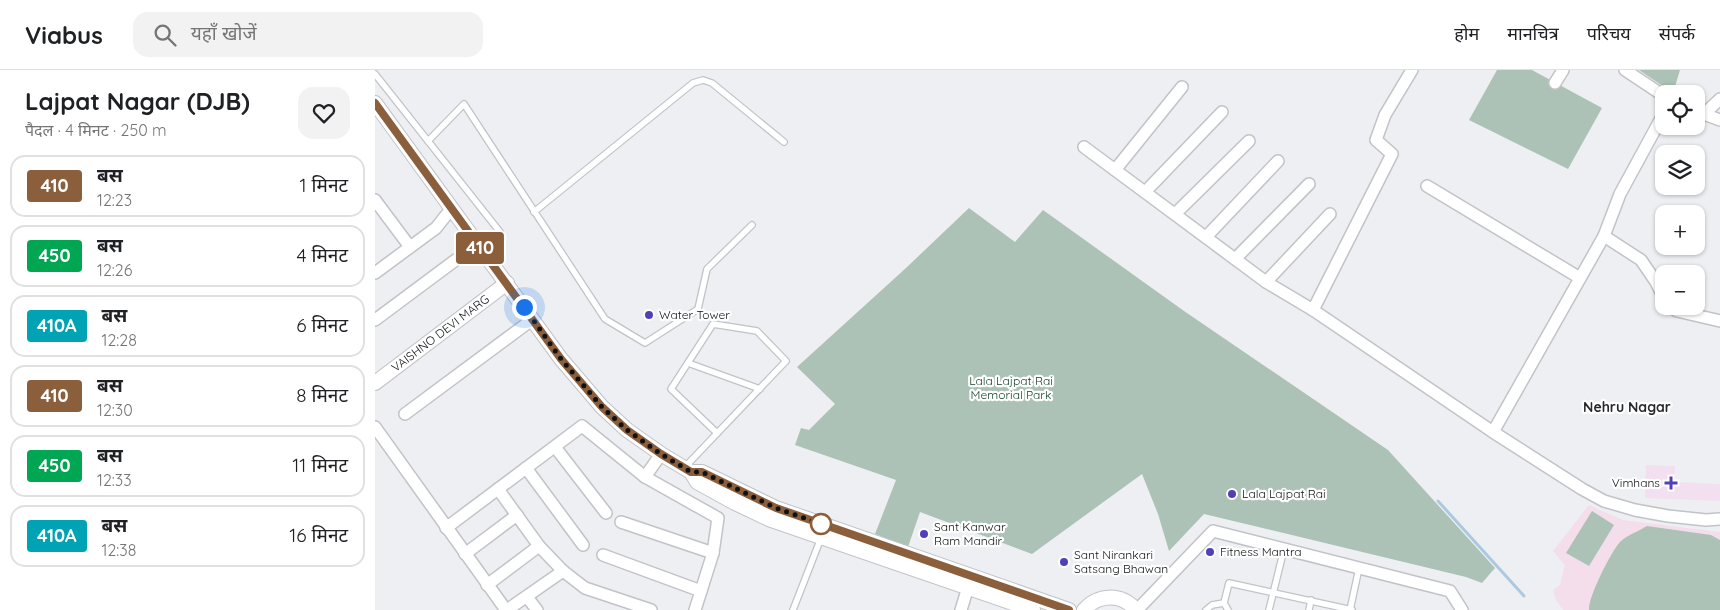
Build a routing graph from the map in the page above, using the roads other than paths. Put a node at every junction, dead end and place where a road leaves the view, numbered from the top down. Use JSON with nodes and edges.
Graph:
{"nodes":[{"id":1,"x":1412,"y":70,"type":"edge"},
{"id":2,"x":1563,"y":70,"type":"edge"},
{"id":3,"x":1625,"y":70,"type":"edge"},
{"id":4,"x":375,"y":74,"type":"edge"},
{"id":5,"x":1555,"y":83,"type":"dead end"},
{"id":6,"x":1182,"y":87,"type":"dead end"},
{"id":7,"x":1655,"y":90,"type":"edge"},
{"id":8,"x":1720,"y":99,"type":"edge"},
{"id":9,"x":375,"y":103,"type":"edge"},
{"id":10,"x":1705,"y":110,"type":"edge"},
{"id":11,"x":1222,"y":112,"type":"dead end"},
{"id":12,"x":1705,"y":115,"type":"edge"},
{"id":13,"x":1720,"y":120,"type":"edge"},
{"id":14,"x":1655,"y":130,"type":"edge"},
{"id":15,"x":428,"y":141,"type":"junction"},
{"id":16,"x":1249,"y":141,"type":"dead end"},
{"id":17,"x":784,"y":142,"type":"dead end"},
{"id":18,"x":1084,"y":147,"type":"dead end"},
{"id":19,"x":1278,"y":161,"type":"dead end"},
{"id":20,"x":1115,"y":170,"type":"junction"},
{"id":21,"x":1309,"y":184,"type":"dead end"},
{"id":22,"x":1427,"y":186,"type":"dead end"},
{"id":23,"x":1145,"y":192,"type":"junction"},
{"id":24,"x":375,"y":200,"type":"edge"},
{"id":25,"x":451,"y":209,"type":"junction"},
{"id":26,"x":534,"y":212,"type":"junction"},
{"id":27,"x":1175,"y":214,"type":"junction"},
{"id":28,"x":1330,"y":214,"type":"dead end"},
{"id":29,"x":752,"y":225,"type":"dead end"},
{"id":30,"x":500,"y":232,"type":"dead end"},
{"id":31,"x":1604,"y":236,"type":"junction"},
{"id":32,"x":1206,"y":237,"type":"junction"},
{"id":33,"x":476,"y":242,"type":"junction"},
{"id":34,"x":410,"y":247,"type":"junction"},
{"id":35,"x":1235,"y":259,"type":"junction"},
{"id":36,"x":375,"y":273,"type":"edge"},
{"id":37,"x":1580,"y":278,"type":"junction"},
{"id":38,"x":1655,"y":281,"type":"edge"},
{"id":39,"x":1266,"y":282,"type":"junction"},
{"id":40,"x":507,"y":283,"type":"junction"},
{"id":41,"x":1313,"y":310,"type":"junction"},
{"id":42,"x":1694,"y":315,"type":"edge"},
{"id":43,"x":533,"y":319,"type":"junction"},
{"id":44,"x":375,"y":320,"type":"edge"},
{"id":45,"x":1720,"y":321,"type":"edge"},
{"id":46,"x":688,"y":363,"type":"junction"},
{"id":47,"x":376,"y":379,"type":"edge"},
{"id":48,"x":759,"y":389,"type":"junction"},
{"id":49,"x":405,"y":414,"type":"dead end"},
{"id":50,"x":377,"y":432,"type":"edge"},
{"id":51,"x":1493,"y":432,"type":"junction"},
{"id":52,"x":717,"y":433,"type":"junction"},
{"id":53,"x":555,"y":447,"type":"junction"},
{"id":54,"x":661,"y":454,"type":"junction"},
{"id":55,"x":526,"y":468,"type":"junction"},
{"id":56,"x":687,"y":470,"type":"junction"},
{"id":57,"x":645,"y":477,"type":"junction"},
{"id":58,"x":498,"y":489,"type":"junction"},
{"id":59,"x":606,"y":513,"type":"dead end"},
{"id":60,"x":517,"y":516,"type":"junction"},
{"id":61,"x":1720,"y":519,"type":"edge"},
{"id":62,"x":621,"y":522,"type":"dead end"},
{"id":63,"x":446,"y":528,"type":"junction"},
{"id":64,"x":821,"y":538,"type":"junction"},
{"id":65,"x":583,"y":545,"type":"dead end"},
{"id":66,"x":539,"y":546,"type":"junction"},
{"id":67,"x":1285,"y":549,"type":"junction"},
{"id":68,"x":713,"y":553,"type":"junction"},
{"id":69,"x":465,"y":554,"type":"junction"},
{"id":70,"x":603,"y":555,"type":"dead end"},
{"id":71,"x":1359,"y":568,"type":"junction"},
{"id":72,"x":563,"y":571,"type":"junction"},
{"id":73,"x":487,"y":585,"type":"junction"},
{"id":74,"x":968,"y":588,"type":"junction"},
{"id":75,"x":701,"y":591,"type":"junction"},
{"id":76,"x":1273,"y":593,"type":"junction"},
{"id":77,"x":527,"y":597,"type":"junction"},
{"id":78,"x":1311,"y":600,"type":"junction"},
{"id":79,"x":1224,"y":603,"type":"junction"},
{"id":80,"x":507,"y":610,"type":"edge"},
{"id":81,"x":537,"y":610,"type":"edge"},
{"id":82,"x":651,"y":610,"type":"edge"},
{"id":83,"x":695,"y":610,"type":"edge"},
{"id":84,"x":793,"y":610,"type":"edge"},
{"id":85,"x":961,"y":610,"type":"edge"},
{"id":86,"x":1033,"y":610,"type":"edge"},
{"id":87,"x":1069,"y":610,"type":"edge"},
{"id":88,"x":1084,"y":610,"type":"edge"},
{"id":89,"x":1136,"y":610,"type":"edge"},
{"id":90,"x":1206,"y":610,"type":"edge"},
{"id":91,"x":1228,"y":610,"type":"edge"},
{"id":92,"x":1269,"y":610,"type":"edge"},
{"id":93,"x":1309,"y":610,"type":"edge"},
{"id":94,"x":1351,"y":610,"type":"edge"},
{"id":95,"x":1462,"y":610,"type":"edge"}],
"edges":[{"from":1,"to":41,"type":"street"},
{"from":2,"to":5,"type":"street"},
{"from":3,"to":7,"type":"street"},
{"from":4,"to":15,"type":"lane"},
{"from":6,"to":20,"type":"street"},
{"from":8,"to":10,"type":"street"},
{"from":9,"to":25,"type":"street"},
{"from":11,"to":23,"type":"street"},
{"from":12,"to":13,"type":"street"},
{"from":14,"to":31,"type":"street"},
{"from":15,"to":26,"type":"lane"},
{"from":15,"to":30,"type":"lane"},
{"from":16,"to":27,"type":"street"},
{"from":17,"to":26,"type":"lane"},
{"from":18,"to":20,"type":"street"},
{"from":19,"to":32,"type":"street"},
{"from":20,"to":23,"type":"street"},
{"from":21,"to":35,"type":"street"},
{"from":22,"to":37,"type":"street"},
{"from":23,"to":27,"type":"street"},
{"from":24,"to":34,"type":"street"},
{"from":25,"to":33,"type":"street"},
{"from":25,"to":34,"type":"street"},
{"from":26,"to":29,"type":"lane"},
{"from":27,"to":32,"type":"street"},
{"from":28,"to":39,"type":"street"},
{"from":31,"to":37,"type":"street"},
{"from":31,"to":38,"type":"street"},
{"from":32,"to":35,"type":"street"},
{"from":33,"to":40,"type":"street"},
{"from":33,"to":44,"type":"street"},
{"from":34,"to":36,"type":"street"},
{"from":35,"to":39,"type":"street"},
{"from":37,"to":51,"type":"street"},
{"from":39,"to":41,"type":"street"},
{"from":40,"to":43,"type":"street"},
{"from":40,"to":47,"type":"street","name":"VAISHNO DEVI MARG"},
{"from":41,"to":51,"type":"street"},
{"from":42,"to":45,"type":"street"},
{"from":43,"to":49,"type":"street"},
{"from":43,"to":54,"type":"street"},
{"from":46,"to":48,"type":"lane"},
{"from":46,"to":48,"type":"lane"},
{"from":46,"to":52,"type":"lane"},
{"from":48,"to":52,"type":"lane"},
{"from":50,"to":63,"type":"street"},
{"from":51,"to":61,"type":"street"},
{"from":52,"to":56,"type":"lane"},
{"from":53,"to":55,"type":"street"},
{"from":53,"to":57,"type":"street"},
{"from":53,"to":59,"type":"street"},
{"from":54,"to":56,"type":"street"},
{"from":54,"to":57,"type":"street"},
{"from":55,"to":58,"type":"street"},
{"from":55,"to":65,"type":"street"},
{"from":56,"to":64,"type":"street"},
{"from":56,"to":87,"type":"street"},
{"from":57,"to":68,"type":"street"},
{"from":58,"to":60,"type":"street"},
{"from":58,"to":63,"type":"street"},
{"from":60,"to":66,"type":"street"},
{"from":60,"to":69,"type":"street"},
{"from":62,"to":68,"type":"street"},
{"from":63,"to":69,"type":"street"},
{"from":64,"to":74,"type":"street"},
{"from":64,"to":84,"type":"lane"},
{"from":66,"to":72,"type":"street"},
{"from":66,"to":73,"type":"street"},
{"from":67,"to":71,"type":"street"},
{"from":67,"to":76,"type":"lane"},
{"from":67,"to":89,"type":"street"},
{"from":68,"to":75,"type":"street"},
{"from":69,"to":73,"type":"street"},
{"from":70,"to":75,"type":"street"},
{"from":71,"to":94,"type":"lane"},
{"from":71,"to":95,"type":"street"},
{"from":72,"to":77,"type":"street"},
{"from":72,"to":82,"type":"street"},
{"from":73,"to":80,"type":"street"},
{"from":74,"to":85,"type":"street"},
{"from":74,"to":86,"type":"street"},
{"from":75,"to":83,"type":"street"},
{"from":76,"to":78,"type":"lane"},
{"from":76,"to":79,"type":"lane"},
{"from":76,"to":92,"type":"lane"},
{"from":77,"to":80,"type":"street"},
{"from":77,"to":81,"type":"street"},
{"from":78,"to":93,"type":"lane"},
{"from":78,"to":94,"type":"lane"},
{"from":79,"to":90,"type":"lane"},
{"from":79,"to":91,"type":"lane"},
{"from":88,"to":89,"type":"street"}]}
